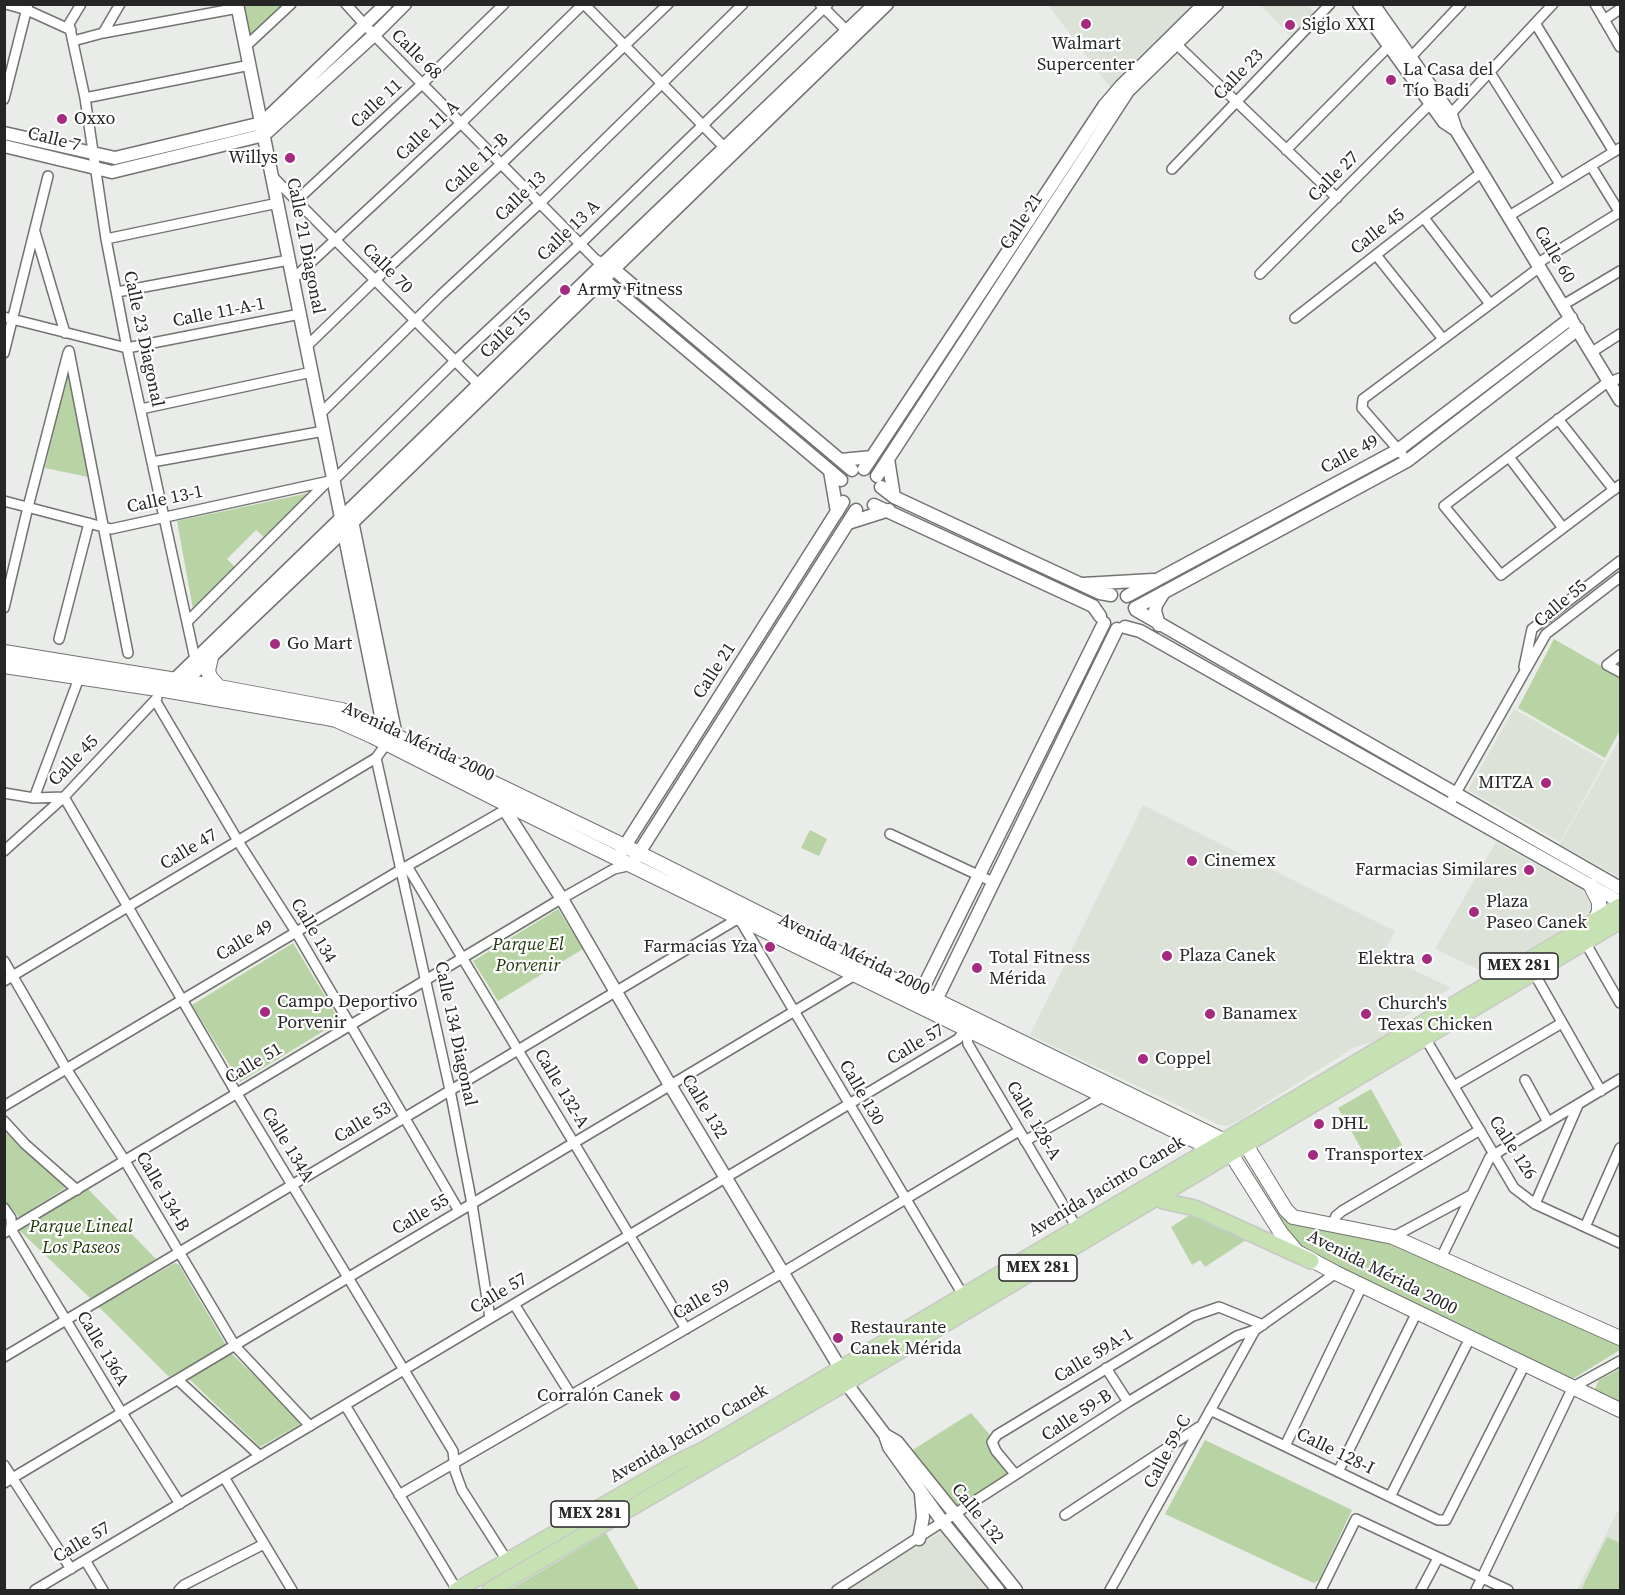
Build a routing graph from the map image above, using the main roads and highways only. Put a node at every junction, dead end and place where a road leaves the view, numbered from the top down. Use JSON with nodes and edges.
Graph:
{"nodes":[{"id":1,"x":4,"y":651,"type":"edge"},
{"id":2,"x":211,"y":657,"type":"road end"},
{"id":3,"x":4,"y":666,"type":"edge"},
{"id":4,"x":181,"y":685,"type":"junction"},
{"id":5,"x":219,"y":687,"type":"junction"},
{"id":6,"x":389,"y":736,"type":"junction"},
{"id":7,"x":618,"y":858,"type":"junction"},
{"id":8,"x":1591,"y":886,"type":"road end"},
{"id":9,"x":1620,"y":904,"type":"edge"},
{"id":10,"x":742,"y":912,"type":"junction"},
{"id":11,"x":1595,"y":921,"type":"junction"},
{"id":12,"x":1620,"y":921,"type":"edge"},
{"id":13,"x":969,"y":1023,"type":"junction"},
{"id":14,"x":1421,"y":1032,"type":"junction"},
{"id":15,"x":1246,"y":1145,"type":"junction"},
{"id":16,"x":1222,"y":1148,"type":"junction"},
{"id":17,"x":1156,"y":1197,"type":"junction"},
{"id":18,"x":1311,"y":1261,"type":"junction"},
{"id":19,"x":1620,"y":1338,"type":"edge"},
{"id":20,"x":904,"y":1339,"type":"junction"},
{"id":21,"x":805,"y":1397,"type":"junction"},
{"id":22,"x":1620,"y":1410,"type":"edge"},
{"id":23,"x":457,"y":1590,"type":"edge"},
{"id":24,"x":490,"y":1590,"type":"edge"}],
"edges":[{"from":1,"to":4,"type":"main road","name":"Avenida Mérida 2000"},
{"from":2,"to":5,"type":"main road"},
{"from":3,"to":4,"type":"main road","name":"Avenida Mérida 2000"},
{"from":4,"to":5,"type":"main road","name":"Avenida Mérida 2000"},
{"from":4,"to":6,"type":"main road","name":"Avenida Mérida 2000"},
{"from":5,"to":6,"type":"main road","name":"Avenida Mérida 2000"},
{"from":6,"to":7,"type":"main road","name":"Avenida Mérida 2000"},
{"from":7,"to":10,"type":"main road","name":"Avenida Mérida 2000"},
{"from":7,"to":10,"type":"main road","name":"Avenida Mérida 2000"},
{"from":8,"to":11,"type":"main road"},
{"from":9,"to":11,"type":"main road","name":"Avenida Jacinto Canek","number":"MEX 281"},
{"from":10,"to":13,"type":"main road","name":"Avenida Mérida 2000"},
{"from":10,"to":13,"type":"main road","name":"Avenida Mérida 2000"},
{"from":11,"to":14,"type":"main road","name":"Avenida Jacinto Canek","number":"MEX 281"},
{"from":12,"to":14,"type":"main road","name":"Avenida Jacinto Canek","number":"MEX 281"},
{"from":13,"to":16,"type":"main road","name":"Avenida Mérida 2000"},
{"from":13,"to":16,"type":"main road","name":"Avenida Mérida 2000"},
{"from":14,"to":15,"type":"main road","name":"Avenida Jacinto Canek","number":"MEX 281"},
{"from":14,"to":16,"type":"main road","name":"Avenida Jacinto Canek","number":"MEX 281"},
{"from":15,"to":16,"type":"main road","name":"Avenida Jacinto Canek","number":"MEX 281"},
{"from":15,"to":19,"type":"main road","name":"Avenida Mérida 2000"},
{"from":16,"to":17,"type":"main road","name":"Avenida Jacinto Canek","number":"MEX 281"},
{"from":16,"to":18,"type":"main road","name":"Avenida Mérida 2000"},
{"from":16,"to":20,"type":"main road","name":"Avenida Jacinto Canek","number":"MEX 281"},
{"from":17,"to":18,"type":"main road"},
{"from":17,"to":20,"type":"main road","name":"Avenida Jacinto Canek","number":"MEX 281"},
{"from":18,"to":22,"type":"main road","name":"Avenida Mérida 2000"},
{"from":20,"to":21,"type":"main road","name":"Avenida Jacinto Canek","number":"MEX 281"},
{"from":20,"to":21,"type":"main road","name":"Avenida Jacinto Canek","number":"MEX 281"},
{"from":21,"to":23,"type":"main road","name":"Avenida Jacinto Canek","number":"MEX 281"},
{"from":21,"to":24,"type":"main road","name":"Avenida Jacinto Canek","number":"MEX 281"}]}
